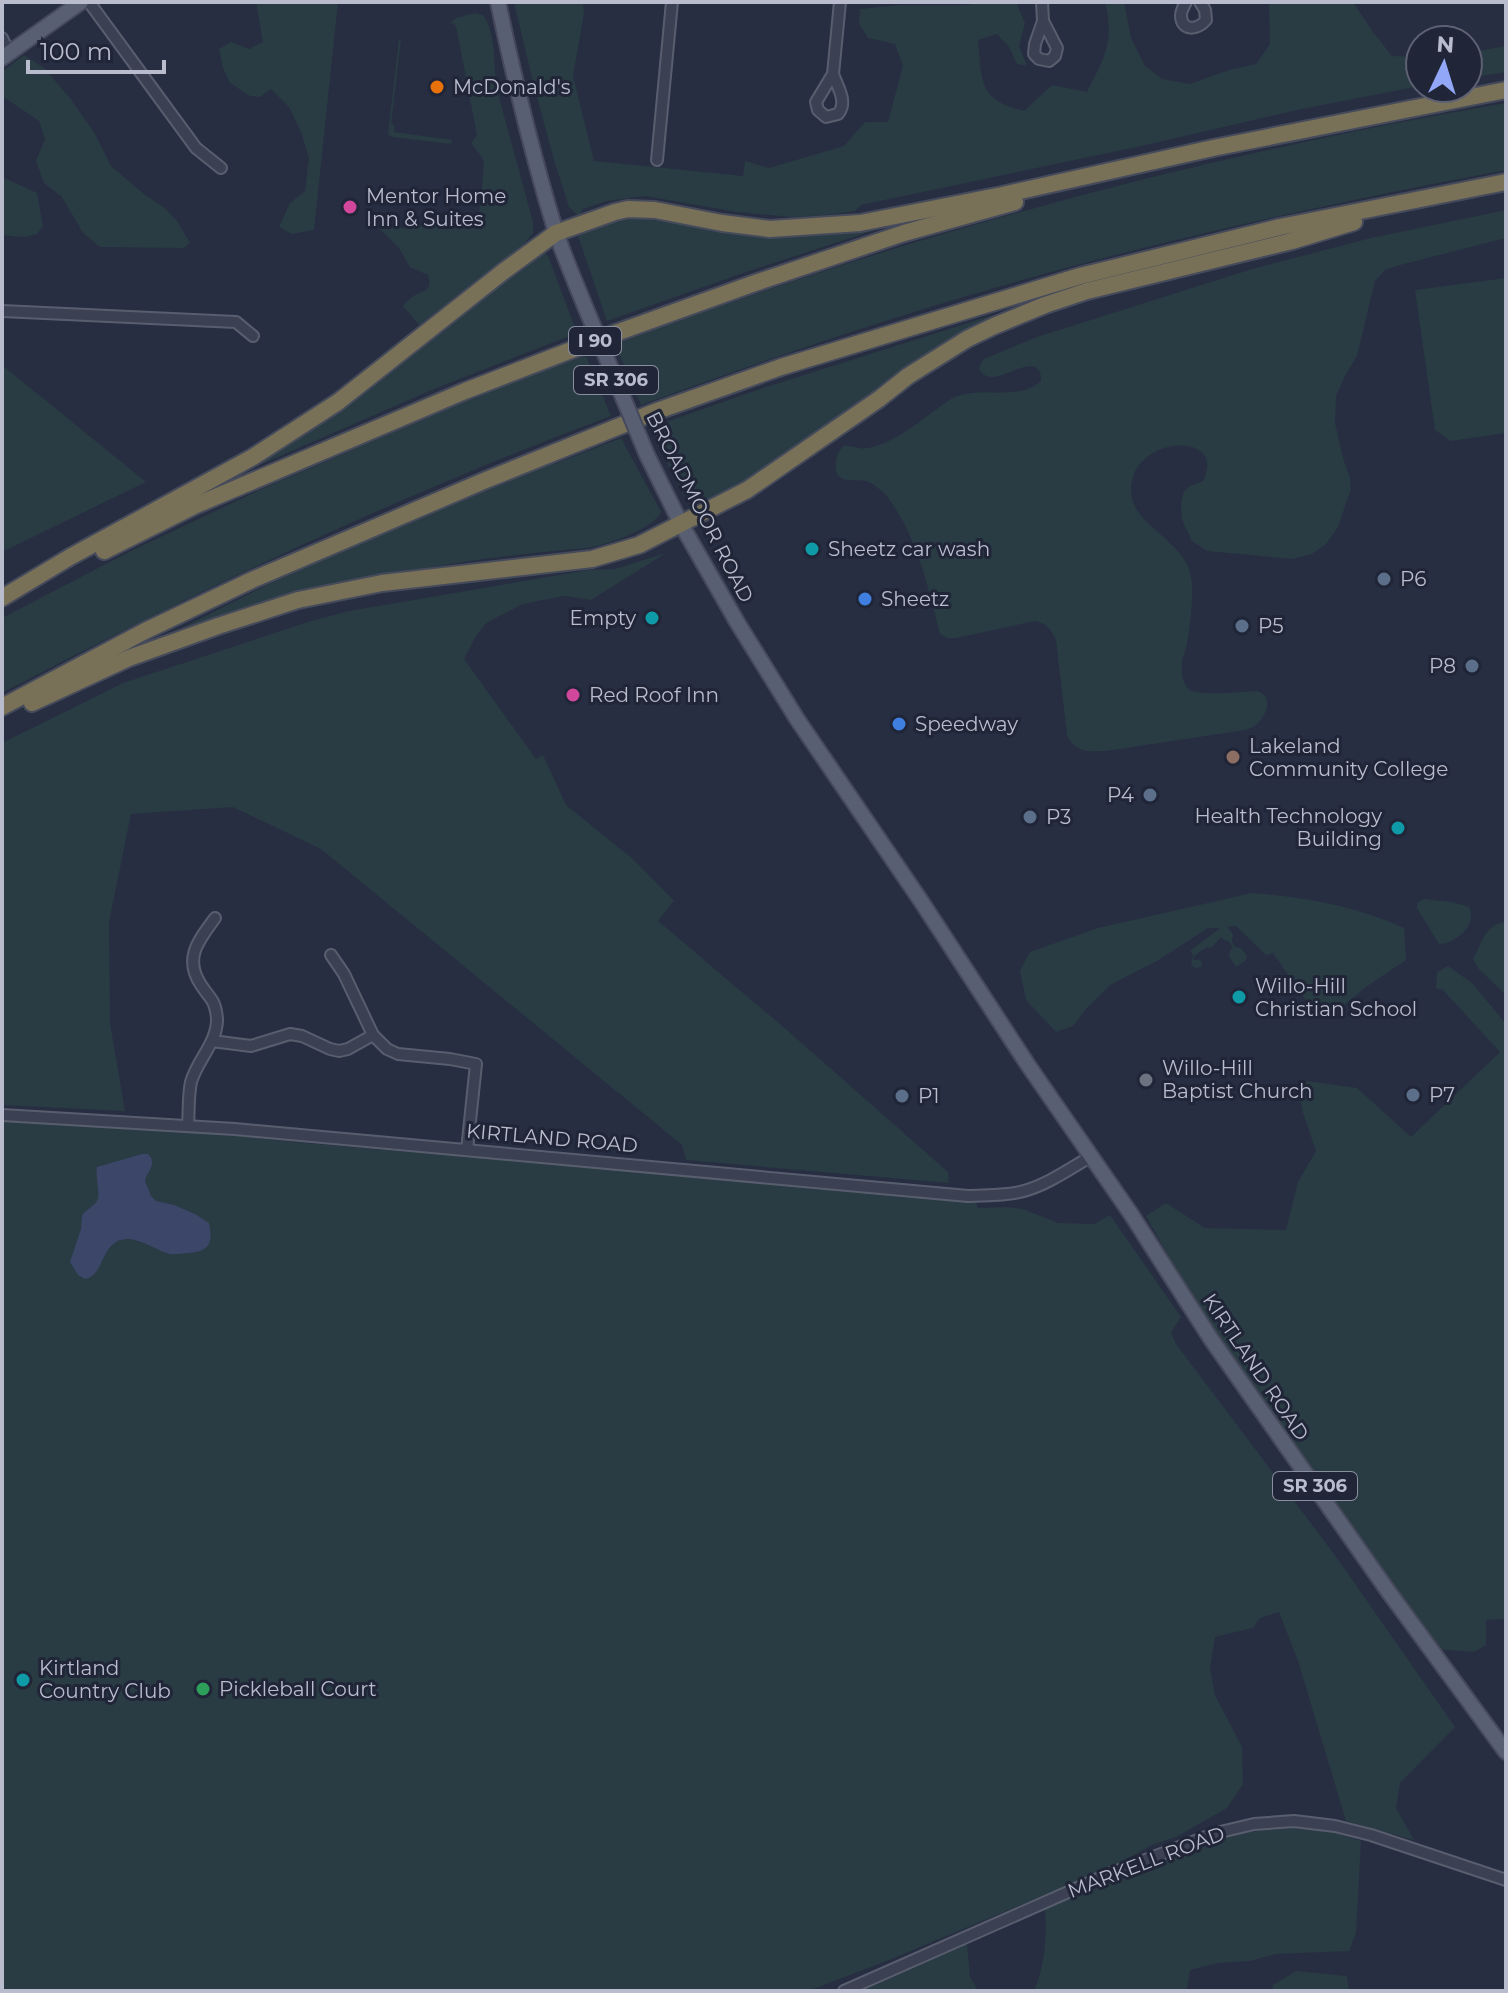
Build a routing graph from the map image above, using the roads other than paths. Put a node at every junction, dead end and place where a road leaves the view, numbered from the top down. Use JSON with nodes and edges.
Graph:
{"nodes":[{"id":1,"x":81,"y":2,"type":"edge"},
{"id":2,"x":89,"y":2,"type":"edge"},
{"id":3,"x":498,"y":2,"type":"edge"},
{"id":4,"x":672,"y":2,"type":"edge"},
{"id":5,"x":840,"y":2,"type":"edge"},
{"id":6,"x":1042,"y":2,"type":"edge"},
{"id":7,"x":1186,"y":2,"type":"edge"},
{"id":8,"x":1200,"y":2,"type":"edge"},
{"id":9,"x":1043,"y":21,"type":"dead end"},
{"id":10,"x":2,"y":38,"type":"edge"},
{"id":11,"x":5,"y":55,"type":"edge"},
{"id":12,"x":833,"y":74,"type":"dead end"},
{"id":13,"x":1506,"y":90,"type":"edge"},
{"id":14,"x":1213,"y":148,"type":"junction"},
{"id":15,"x":657,"y":160,"type":"dead end"},
{"id":16,"x":221,"y":168,"type":"dead end"},
{"id":17,"x":1506,"y":182,"type":"edge"},
{"id":18,"x":1437,"y":196,"type":"junction"},
{"id":19,"x":556,"y":233,"type":"junction"},
{"id":20,"x":2,"y":311,"type":"edge"},
{"id":21,"x":253,"y":336,"type":"dead end"},
{"id":22,"x":681,"y":524,"type":"junction"},
{"id":23,"x":2,"y":600,"type":"edge"},
{"id":24,"x":2,"y":707,"type":"edge"},
{"id":25,"x":2,"y":717,"type":"edge"},
{"id":26,"x":921,"y":901,"type":"joint"},
{"id":27,"x":215,"y":918,"type":"dead end"},
{"id":28,"x":331,"y":955,"type":"dead end"},
{"id":29,"x":373,"y":1035,"type":"junction"},
{"id":30,"x":212,"y":1041,"type":"junction"},
{"id":31,"x":2,"y":1115,"type":"edge"},
{"id":32,"x":188,"y":1126,"type":"junction"},
{"id":33,"x":467,"y":1150,"type":"junction"},
{"id":34,"x":1090,"y":1157,"type":"junction"},
{"id":35,"x":1506,"y":1752,"type":"edge"},
{"id":36,"x":1506,"y":1880,"type":"edge"},
{"id":37,"x":844,"y":1991,"type":"edge"}],
"edges":[{"from":1,"to":11,"type":"main road"},
{"from":2,"to":16,"type":"street"},
{"from":3,"to":19,"type":"main road","name":"BROADMOOR ROAD","number":"SR 306"},
{"from":4,"to":15,"type":"street"},
{"from":5,"to":12,"type":"street"},
{"from":6,"to":9,"type":"street"},
{"from":7,"to":8,"type":"street"},
{"from":10,"to":11,"type":"street"},
{"from":13,"to":14,"type":"highway","number":"I 90"},
{"from":14,"to":19,"type":"highway"},
{"from":14,"to":23,"type":"highway","number":"I 90"},
{"from":17,"to":18,"type":"highway"},
{"from":18,"to":22,"type":"highway"},
{"from":18,"to":24,"type":"highway"},
{"from":19,"to":22,"type":"main road","name":"BROADMOOR ROAD","number":"SR 306","bridge":true},
{"from":19,"to":23,"type":"highway"},
{"from":20,"to":21,"type":"street"},
{"from":22,"to":25,"type":"highway"},
{"from":22,"to":26,"type":"main road","name":"BROADMOOR ROAD","number":"SR 306"},
{"from":26,"to":34,"type":"main road","name":"KIRTLAND ROAD","number":"SR 306"},
{"from":27,"to":30,"type":"street"},
{"from":28,"to":29,"type":"street"},
{"from":29,"to":30,"type":"street"},
{"from":29,"to":33,"type":"street"},
{"from":30,"to":32,"type":"street"},
{"from":31,"to":32,"type":"street","name":"KIRTLAND ROAD"},
{"from":32,"to":33,"type":"street","name":"KIRTLAND ROAD"},
{"from":33,"to":34,"type":"street","name":"KIRTLAND ROAD"},
{"from":34,"to":35,"type":"main road","name":"KIRTLAND ROAD","number":"SR 306"},
{"from":36,"to":37,"type":"street","name":"MARKELL ROAD"}]}
